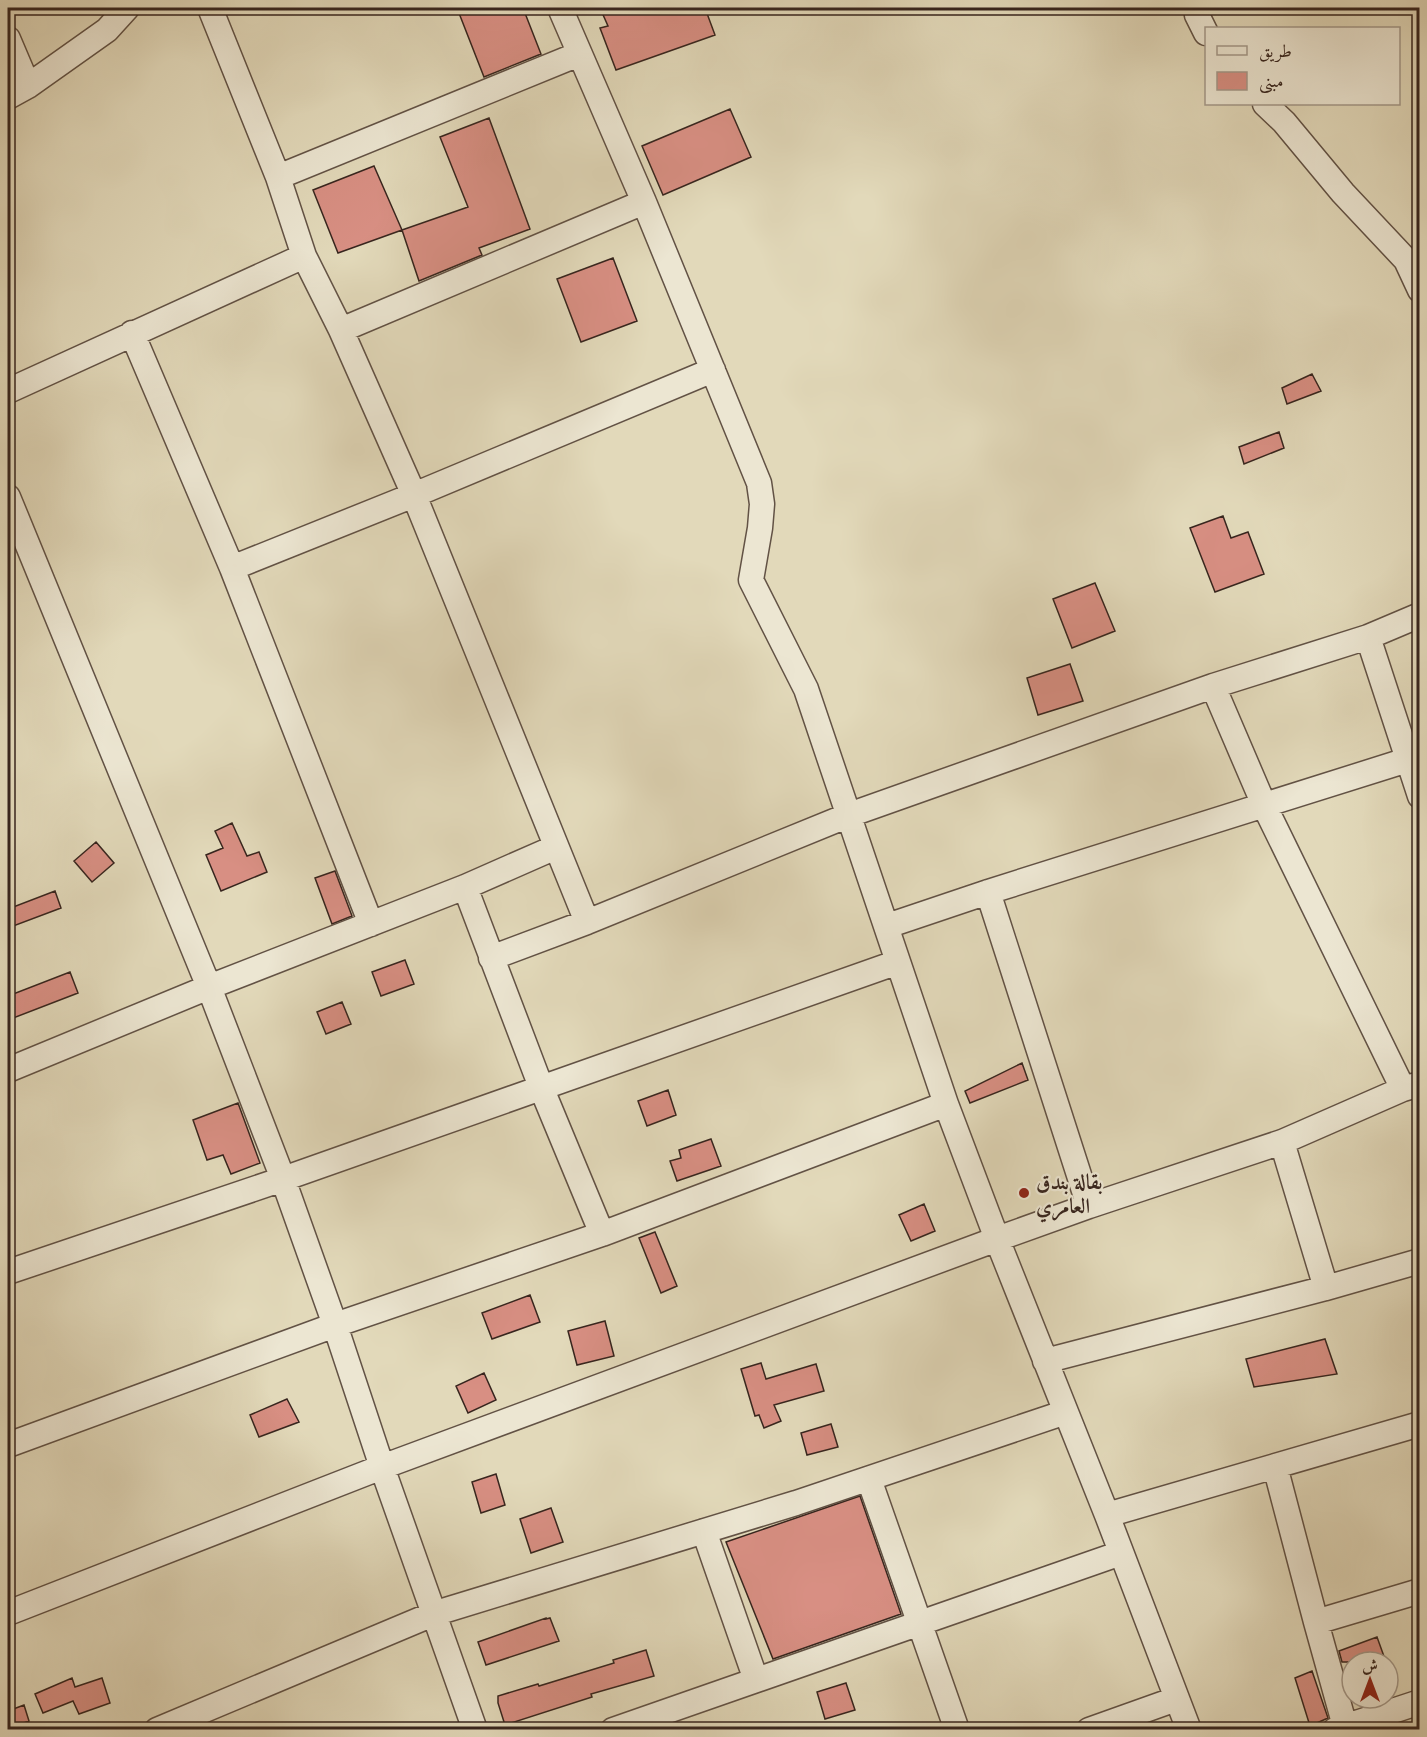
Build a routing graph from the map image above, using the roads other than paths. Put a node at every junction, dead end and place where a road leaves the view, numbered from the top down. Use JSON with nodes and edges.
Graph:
{"nodes":[{"id":1,"x":127,"y":8,"type":"edge"},
{"id":2,"x":210,"y":8,"type":"edge"},
{"id":3,"x":561,"y":8,"type":"edge"},
{"id":4,"x":1196,"y":8,"type":"edge"},
{"id":5,"x":1205,"y":31,"type":"edge"},
{"id":6,"x":8,"y":39,"type":"edge"},
{"id":7,"x":579,"y":54,"type":"junction"},
{"id":8,"x":18,"y":91,"type":"edge"},
{"id":9,"x":1266,"y":105,"type":"edge"},
{"id":10,"x":278,"y":177,"type":"junction"},
{"id":11,"x":644,"y":202,"type":"junction"},
{"id":12,"x":304,"y":256,"type":"junction"},
{"id":13,"x":1419,"y":290,"type":"edge"},
{"id":14,"x":341,"y":330,"type":"junction"},
{"id":15,"x":132,"y":333,"type":"junction"},
{"id":16,"x":713,"y":370,"type":"junction"},
{"id":17,"x":8,"y":391,"type":"edge"},
{"id":18,"x":414,"y":495,"type":"junction"},
{"id":19,"x":8,"y":497,"type":"edge"},
{"id":20,"x":232,"y":568,"type":"junction"},
{"id":21,"x":1419,"y":615,"type":"edge"},
{"id":22,"x":1368,"y":636,"type":"junction"},
{"id":23,"x":1213,"y":686,"type":"junction"},
{"id":24,"x":1413,"y":757,"type":"edge"},
{"id":25,"x":1419,"y":796,"type":"edge"},
{"id":26,"x":1264,"y":805,"type":"junction"},
{"id":27,"x":849,"y":816,"type":"junction"},
{"id":28,"x":556,"y":847,"type":"junction"},
{"id":29,"x":465,"y":887,"type":"junction"},
{"id":30,"x":988,"y":892,"type":"junction"},
{"id":31,"x":587,"y":922,"type":"junction"},
{"id":32,"x":371,"y":924,"type":"junction"},
{"id":33,"x":887,"y":926,"type":"junction"},
{"id":34,"x":491,"y":958,"type":"junction"},
{"id":35,"x":898,"y":962,"type":"junction"},
{"id":36,"x":209,"y":987,"type":"junction"},
{"id":37,"x":8,"y":1070,"type":"edge"},
{"id":38,"x":541,"y":1087,"type":"junction"},
{"id":39,"x":1411,"y":1087,"type":"edge"},
{"id":40,"x":946,"y":1104,"type":"junction"},
{"id":41,"x":1282,"y":1142,"type":"junction"},
{"id":42,"x":283,"y":1179,"type":"junction"},
{"id":43,"x":1089,"y":1206,"type":"junction"},
{"id":44,"x":602,"y":1234,"type":"junction"},
{"id":45,"x":997,"y":1239,"type":"junction"},
{"id":46,"x":1419,"y":1261,"type":"edge"},
{"id":47,"x":8,"y":1272,"type":"edge"},
{"id":48,"x":1326,"y":1287,"type":"junction"},
{"id":49,"x":335,"y":1325,"type":"junction"},
{"id":50,"x":1045,"y":1362,"type":"junction"},
{"id":51,"x":1066,"y":1412,"type":"junction"},
{"id":52,"x":1419,"y":1424,"type":"edge"},
{"id":53,"x":8,"y":1445,"type":"edge"},
{"id":54,"x":1275,"y":1466,"type":"junction"},
{"id":55,"x":382,"y":1467,"type":"junction"},
{"id":56,"x":869,"y":1479,"type":"junction"},
{"id":57,"x":1107,"y":1515,"type":"junction"},
{"id":58,"x":704,"y":1532,"type":"junction"},
{"id":59,"x":1121,"y":1554,"type":"junction"},
{"id":60,"x":1419,"y":1591,"type":"edge"},
{"id":61,"x":8,"y":1613,"type":"edge"},
{"id":62,"x":433,"y":1614,"type":"junction"},
{"id":63,"x":1316,"y":1622,"type":"junction"},
{"id":64,"x":921,"y":1623,"type":"junction"},
{"id":65,"x":756,"y":1680,"type":"junction"},
{"id":66,"x":1176,"y":1699,"type":"junction"},
{"id":67,"x":1419,"y":1701,"type":"edge"},
{"id":68,"x":1342,"y":1728,"type":"edge"},
{"id":69,"x":157,"y":1730,"type":"edge"},
{"id":70,"x":475,"y":1730,"type":"edge"},
{"id":71,"x":613,"y":1730,"type":"edge"},
{"id":72,"x":957,"y":1730,"type":"edge"},
{"id":73,"x":1089,"y":1730,"type":"edge"},
{"id":74,"x":1189,"y":1730,"type":"edge"}],
"edges":[{"from":1,"to":8,"type":"street"},
{"from":2,"to":10,"type":"street"},
{"from":3,"to":7,"type":"street"},
{"from":4,"to":5,"type":"street"},
{"from":6,"to":8,"type":"street"},
{"from":7,"to":10,"type":"street"},
{"from":7,"to":11,"type":"street"},
{"from":9,"to":13,"type":"street"},
{"from":10,"to":12,"type":"street"},
{"from":11,"to":14,"type":"street"},
{"from":11,"to":16,"type":"street"},
{"from":12,"to":14,"type":"street"},
{"from":12,"to":15,"type":"street"},
{"from":14,"to":18,"type":"street"},
{"from":15,"to":17,"type":"street"},
{"from":15,"to":20,"type":"street"},
{"from":16,"to":18,"type":"street"},
{"from":16,"to":27,"type":"street"},
{"from":18,"to":20,"type":"street"},
{"from":18,"to":28,"type":"street"},
{"from":19,"to":36,"type":"street"},
{"from":20,"to":32,"type":"street"},
{"from":21,"to":22,"type":"street"},
{"from":22,"to":23,"type":"street"},
{"from":22,"to":24,"type":"street"},
{"from":23,"to":26,"type":"street"},
{"from":23,"to":27,"type":"street"},
{"from":24,"to":25,"type":"street"},
{"from":24,"to":26,"type":"street"},
{"from":26,"to":30,"type":"street"},
{"from":26,"to":39,"type":"street"},
{"from":27,"to":31,"type":"street"},
{"from":27,"to":33,"type":"street"},
{"from":28,"to":29,"type":"street"},
{"from":28,"to":31,"type":"street"},
{"from":29,"to":32,"type":"street"},
{"from":29,"to":34,"type":"street"},
{"from":30,"to":33,"type":"street"},
{"from":30,"to":43,"type":"street"},
{"from":31,"to":34,"type":"street"},
{"from":32,"to":36,"type":"street"},
{"from":33,"to":35,"type":"street"},
{"from":34,"to":38,"type":"street"},
{"from":35,"to":38,"type":"street"},
{"from":35,"to":40,"type":"street"},
{"from":36,"to":37,"type":"street"},
{"from":36,"to":42,"type":"street"},
{"from":38,"to":42,"type":"street"},
{"from":38,"to":44,"type":"street"},
{"from":39,"to":41,"type":"street"},
{"from":40,"to":44,"type":"street"},
{"from":40,"to":45,"type":"street"},
{"from":41,"to":43,"type":"street"},
{"from":41,"to":48,"type":"street"},
{"from":42,"to":47,"type":"street"},
{"from":42,"to":49,"type":"street"},
{"from":43,"to":45,"type":"street"},
{"from":44,"to":49,"type":"street"},
{"from":45,"to":50,"type":"street"},
{"from":45,"to":55,"type":"street"},
{"from":46,"to":48,"type":"street"},
{"from":48,"to":50,"type":"street"},
{"from":49,"to":53,"type":"street"},
{"from":49,"to":55,"type":"street"},
{"from":50,"to":51,"type":"street"},
{"from":51,"to":56,"type":"street"},
{"from":51,"to":57,"type":"street"},
{"from":52,"to":54,"type":"street"},
{"from":54,"to":57,"type":"street"},
{"from":54,"to":63,"type":"street"},
{"from":55,"to":61,"type":"street"},
{"from":55,"to":62,"type":"street"},
{"from":56,"to":58,"type":"street"},
{"from":56,"to":64,"type":"street"},
{"from":57,"to":59,"type":"street"},
{"from":58,"to":62,"type":"street"},
{"from":58,"to":65,"type":"street"},
{"from":59,"to":64,"type":"street"},
{"from":59,"to":66,"type":"street"},
{"from":60,"to":63,"type":"street"},
{"from":62,"to":69,"type":"street"},
{"from":62,"to":70,"type":"street"},
{"from":63,"to":68,"type":"street"},
{"from":64,"to":65,"type":"street"},
{"from":64,"to":72,"type":"street"},
{"from":65,"to":71,"type":"street"},
{"from":66,"to":73,"type":"street"},
{"from":66,"to":74,"type":"street"},
{"from":67,"to":68,"type":"street"}]}
